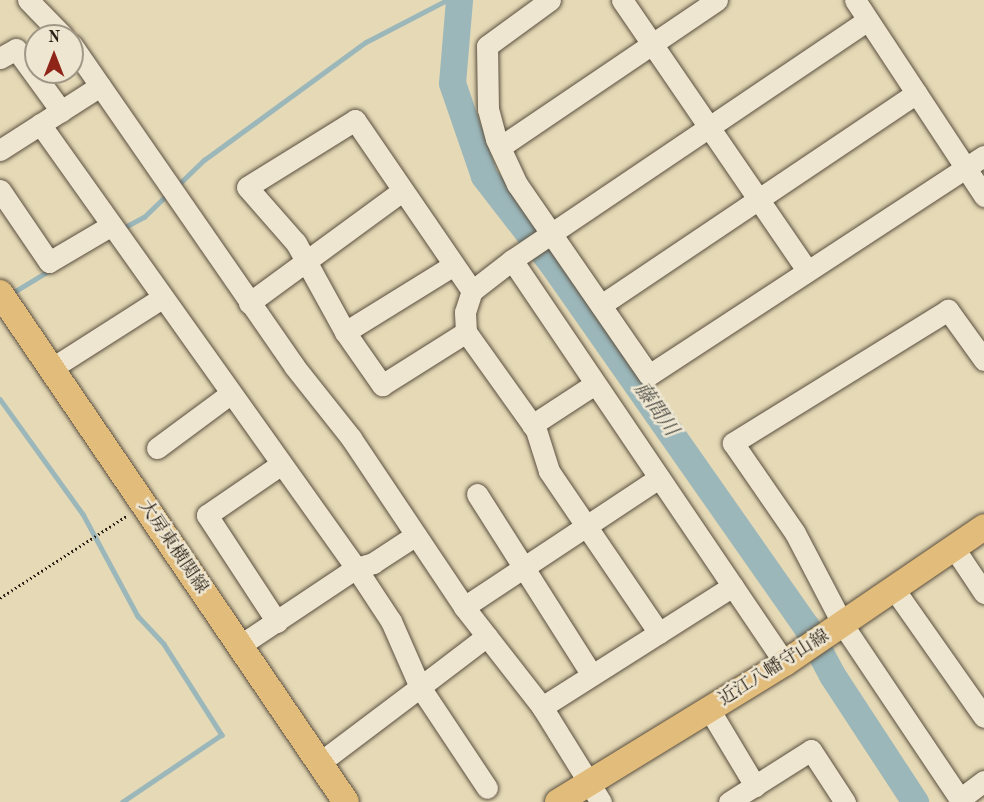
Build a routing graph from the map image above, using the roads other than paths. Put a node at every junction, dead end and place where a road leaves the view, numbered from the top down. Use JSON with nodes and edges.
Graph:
{"nodes":[{"id":1,"x":29,"y":0,"type":"edge"},
{"id":2,"x":550,"y":0,"type":"edge"},
{"id":3,"x":622,"y":0,"type":"edge"},
{"id":4,"x":717,"y":0,"type":"edge"},
{"id":5,"x":855,"y":0,"type":"edge"},
{"id":6,"x":868,"y":20,"type":"junction"},
{"id":7,"x":52,"y":24,"type":"edge"},
{"id":8,"x":651,"y":43,"type":"junction"},
{"id":9,"x":0,"y":58,"type":"edge"},
{"id":10,"x":84,"y":63,"type":"edge"},
{"id":11,"x":100,"y":86,"type":"junction"},
{"id":12,"x":916,"y":93,"type":"junction"},
{"id":13,"x":61,"y":111,"type":"junction"},
{"id":14,"x":40,"y":124,"type":"junction"},
{"id":15,"x":707,"y":125,"type":"junction"},
{"id":16,"x":500,"y":147,"type":"junction"},
{"id":17,"x":0,"y":150,"type":"edge"},
{"id":18,"x":984,"y":156,"type":"edge"},
{"id":19,"x":965,"y":168,"type":"junction"},
{"id":20,"x":0,"y":190,"type":"edge"},
{"id":21,"x":402,"y":191,"type":"junction"},
{"id":22,"x":984,"y":196,"type":"edge"},
{"id":23,"x":760,"y":201,"type":"junction"},
{"id":24,"x":110,"y":226,"type":"junction"},
{"id":25,"x":553,"y":234,"type":"junction"},
{"id":26,"x":512,"y":260,"type":"junction"},
{"id":27,"x":305,"y":265,"type":"junction"},
{"id":28,"x":452,"y":266,"type":"junction"},
{"id":29,"x":806,"y":269,"type":"junction"},
{"id":30,"x":472,"y":291,"type":"junction"},
{"id":31,"x":0,"y":293,"type":"edge"},
{"id":32,"x":162,"y":298,"type":"junction"},
{"id":33,"x":249,"y":303,"type":"junction"},
{"id":34,"x":601,"y":305,"type":"junction"},
{"id":35,"x":345,"y":332,"type":"junction"},
{"id":36,"x":466,"y":332,"type":"junction"},
{"id":37,"x":984,"y":360,"type":"edge"},
{"id":38,"x":52,"y":368,"type":"junction"},
{"id":39,"x":595,"y":384,"type":"junction"},
{"id":40,"x":230,"y":393,"type":"junction"},
{"id":41,"x":532,"y":425,"type":"junction"},
{"id":42,"x":157,"y":448,"type":"dead end"},
{"id":43,"x":280,"y":465,"type":"junction"},
{"id":44,"x":659,"y":478,"type":"junction"},
{"id":45,"x":477,"y":494,"type":"dead end"},
{"id":46,"x":587,"y":525,"type":"junction"},
{"id":47,"x":984,"y":527,"type":"edge"},
{"id":48,"x":416,"y":535,"type":"junction"},
{"id":49,"x":954,"y":548,"type":"junction"},
{"id":50,"x":356,"y":568,"type":"junction"},
{"id":51,"x":523,"y":568,"type":"junction"},
{"id":52,"x":733,"y":586,"type":"junction"},
{"id":53,"x":894,"y":589,"type":"junction"},
{"id":54,"x":984,"y":593,"type":"edge"},
{"id":55,"x":464,"y":607,"type":"junction"},
{"id":56,"x":277,"y":622,"type":"junction"},
{"id":57,"x":843,"y":625,"type":"junction"},
{"id":58,"x":659,"y":633,"type":"junction"},
{"id":59,"x":487,"y":636,"type":"junction"},
{"id":60,"x":239,"y":646,"type":"junction"},
{"id":61,"x":785,"y":663,"type":"junction"},
{"id":62,"x":592,"y":675,"type":"junction"},
{"id":63,"x":420,"y":687,"type":"junction"},
{"id":64,"x":542,"y":707,"type":"junction"},
{"id":65,"x":709,"y":709,"type":"junction"},
{"id":66,"x":984,"y":717,"type":"edge"},
{"id":67,"x":318,"y":764,"type":"junction"},
{"id":68,"x":984,"y":781,"type":"edge"},
{"id":69,"x":754,"y":786,"type":"junction"},
{"id":70,"x":487,"y":788,"type":"dead end"},
{"id":71,"x":595,"y":792,"type":"edge"},
{"id":72,"x":346,"y":802,"type":"edge"},
{"id":73,"x":558,"y":802,"type":"edge"},
{"id":74,"x":729,"y":802,"type":"edge"},
{"id":75,"x":845,"y":802,"type":"edge"}],
"edges":[{"from":1,"to":7,"type":"street"},
{"from":2,"to":16,"type":"street"},
{"from":3,"to":8,"type":"street"},
{"from":4,"to":8,"type":"street"},
{"from":5,"to":6,"type":"street"},
{"from":6,"to":12,"type":"street"},
{"from":6,"to":15,"type":"street"},
{"from":8,"to":15,"type":"street"},
{"from":8,"to":16,"type":"street"},
{"from":9,"to":13,"type":"street"},
{"from":10,"to":11,"type":"street"},
{"from":11,"to":13,"type":"street"},
{"from":11,"to":33,"type":"street"},
{"from":12,"to":19,"type":"street"},
{"from":12,"to":23,"type":"street"},
{"from":13,"to":14,"type":"street"},
{"from":14,"to":17,"type":"street"},
{"from":14,"to":24,"type":"street"},
{"from":15,"to":23,"type":"street"},
{"from":15,"to":25,"type":"street"},
{"from":16,"to":25,"type":"street"},
{"from":18,"to":19,"type":"street"},
{"from":19,"to":22,"type":"street"},
{"from":19,"to":29,"type":"street"},
{"from":20,"to":24,"type":"street"},
{"from":21,"to":27,"type":"street"},
{"from":21,"to":27,"type":"street"},
{"from":21,"to":28,"type":"street"},
{"from":23,"to":29,"type":"street"},
{"from":23,"to":34,"type":"street"},
{"from":24,"to":32,"type":"street"},
{"from":25,"to":26,"type":"street"},
{"from":25,"to":34,"type":"street"},
{"from":26,"to":30,"type":"street"},
{"from":26,"to":39,"type":"street"},
{"from":27,"to":33,"type":"street"},
{"from":27,"to":35,"type":"street"},
{"from":28,"to":30,"type":"street"},
{"from":28,"to":35,"type":"street"},
{"from":29,"to":34,"type":"street"},
{"from":30,"to":36,"type":"street"},
{"from":31,"to":38,"type":"main road","name":"大房東横関線"},
{"from":32,"to":38,"type":"street"},
{"from":32,"to":40,"type":"street"},
{"from":33,"to":48,"type":"street"},
{"from":35,"to":36,"type":"street"},
{"from":36,"to":41,"type":"street"},
{"from":37,"to":57,"type":"street"},
{"from":38,"to":60,"type":"main road","name":"大房東横関線"},
{"from":39,"to":41,"type":"street"},
{"from":39,"to":44,"type":"street"},
{"from":40,"to":42,"type":"street"},
{"from":40,"to":43,"type":"street"},
{"from":41,"to":46,"type":"street"},
{"from":43,"to":50,"type":"street"},
{"from":43,"to":56,"type":"street"},
{"from":44,"to":46,"type":"street"},
{"from":44,"to":52,"type":"street"},
{"from":45,"to":51,"type":"street"},
{"from":46,"to":51,"type":"street"},
{"from":46,"to":58,"type":"street"},
{"from":47,"to":49,"type":"main road","name":"近江八幡守山線"},
{"from":48,"to":50,"type":"street"},
{"from":48,"to":55,"type":"street"},
{"from":49,"to":53,"type":"main road","name":"近江八幡守山線"},
{"from":49,"to":54,"type":"street"},
{"from":50,"to":56,"type":"street"},
{"from":50,"to":63,"type":"street"},
{"from":51,"to":55,"type":"street"},
{"from":51,"to":62,"type":"street"},
{"from":52,"to":58,"type":"street"},
{"from":52,"to":61,"type":"street"},
{"from":53,"to":57,"type":"main road","name":"近江八幡守山線"},
{"from":53,"to":66,"type":"street"},
{"from":55,"to":59,"type":"street"},
{"from":56,"to":60,"type":"street"},
{"from":57,"to":61,"type":"main road","name":"近江八幡守山線"},
{"from":57,"to":68,"type":"street"},
{"from":58,"to":62,"type":"street"},
{"from":59,"to":63,"type":"street"},
{"from":59,"to":64,"type":"street"},
{"from":60,"to":67,"type":"main road","name":"大房東横関線"},
{"from":61,"to":65,"type":"main road","name":"近江八幡守山線"},
{"from":62,"to":64,"type":"street"},
{"from":63,"to":67,"type":"street"},
{"from":63,"to":70,"type":"street"},
{"from":64,"to":71,"type":"street"},
{"from":65,"to":69,"type":"street"},
{"from":65,"to":71,"type":"main road","name":"近江八幡守山線"},
{"from":67,"to":72,"type":"main road","name":"大房東横関線"},
{"from":69,"to":74,"type":"street"},
{"from":69,"to":75,"type":"street"},
{"from":71,"to":73,"type":"main road","name":"近江八幡守山線"}]}
